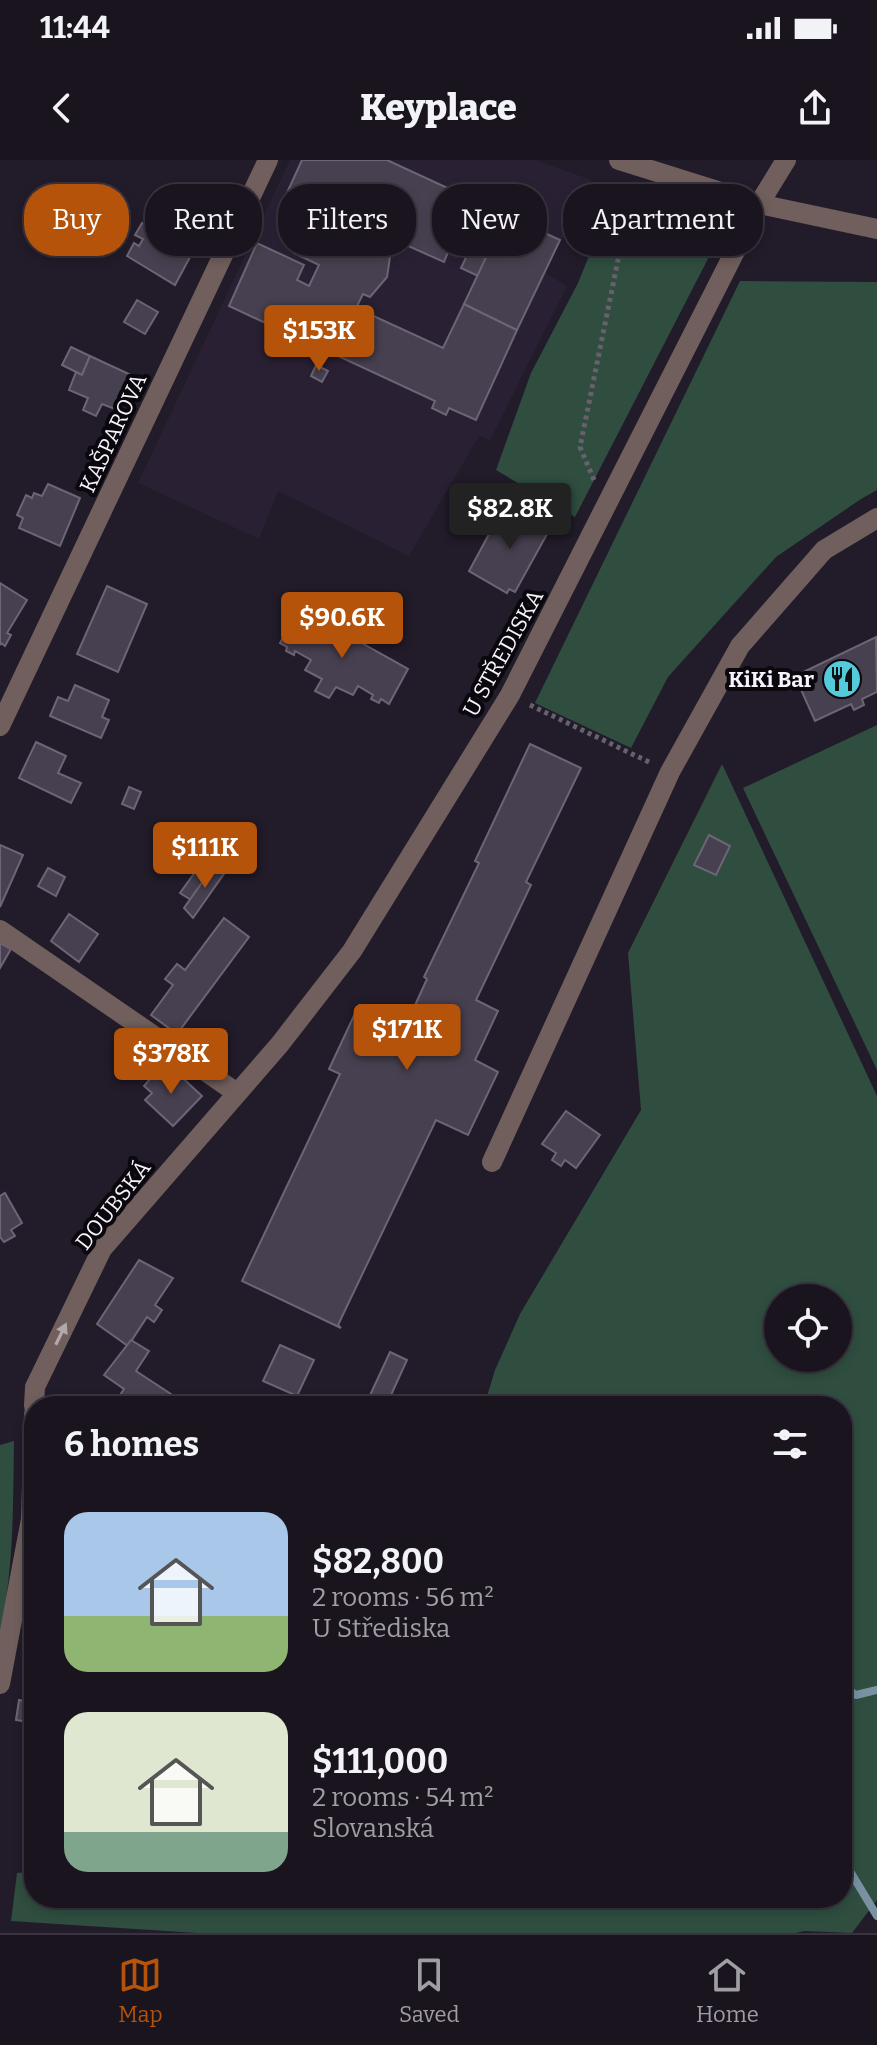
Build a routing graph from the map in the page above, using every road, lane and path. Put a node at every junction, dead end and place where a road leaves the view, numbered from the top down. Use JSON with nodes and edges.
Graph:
{"nodes":[{"id":1,"x":268,"y":160,"type":"edge"},
{"id":2,"x":786,"y":160,"type":"edge"},
{"id":3,"x":628,"y":162,"type":"edge"},
{"id":4,"x":697,"y":184,"type":"edge"},
{"id":5,"x":763,"y":197,"type":"edge"},
{"id":6,"x":763,"y":205,"type":"edge"},
{"id":7,"x":877,"y":229,"type":"edge"},
{"id":8,"x":733,"y":256,"type":"edge"},
{"id":9,"x":606,"y":509,"type":"junction"},
{"id":10,"x":877,"y":518,"type":"edge"},
{"id":11,"x":510,"y":695,"type":"junction"},
{"id":12,"x":0,"y":726,"type":"edge"},
{"id":13,"x":670,"y":772,"type":"junction"},
{"id":14,"x":0,"y":930,"type":"edge"},
{"id":15,"x":237,"y":1093,"type":"junction"},
{"id":16,"x":492,"y":1162,"type":"dead end"},
{"id":17,"x":35,"y":1396,"type":"edge"},
{"id":18,"x":24,"y":1556,"type":"edge"},
{"id":19,"x":0,"y":1684,"type":"edge"}],
"edges":[{"from":1,"to":12,"type":"street","name":"KAŠPAROVA"},
{"from":2,"to":5,"type":"street","name":"U STŘEDISKA"},
{"from":3,"to":4,"type":"street"},
{"from":3,"to":9,"type":"path"},
{"from":6,"to":7,"type":"street"},
{"from":8,"to":9,"type":"street","name":"U STŘEDISKA"},
{"from":9,"to":11,"type":"street","name":"U STŘEDISKA"},
{"from":10,"to":13,"type":"street"},
{"from":11,"to":13,"type":"path"},
{"from":11,"to":15,"type":"street","name":"U STŘEDISKA"},
{"from":13,"to":16,"type":"street"},
{"from":14,"to":15,"type":"street"},
{"from":17,"to":15,"type":"street","name":"DOUBSKÁ","one_way":true},
{"from":18,"to":19,"type":"street"}]}
